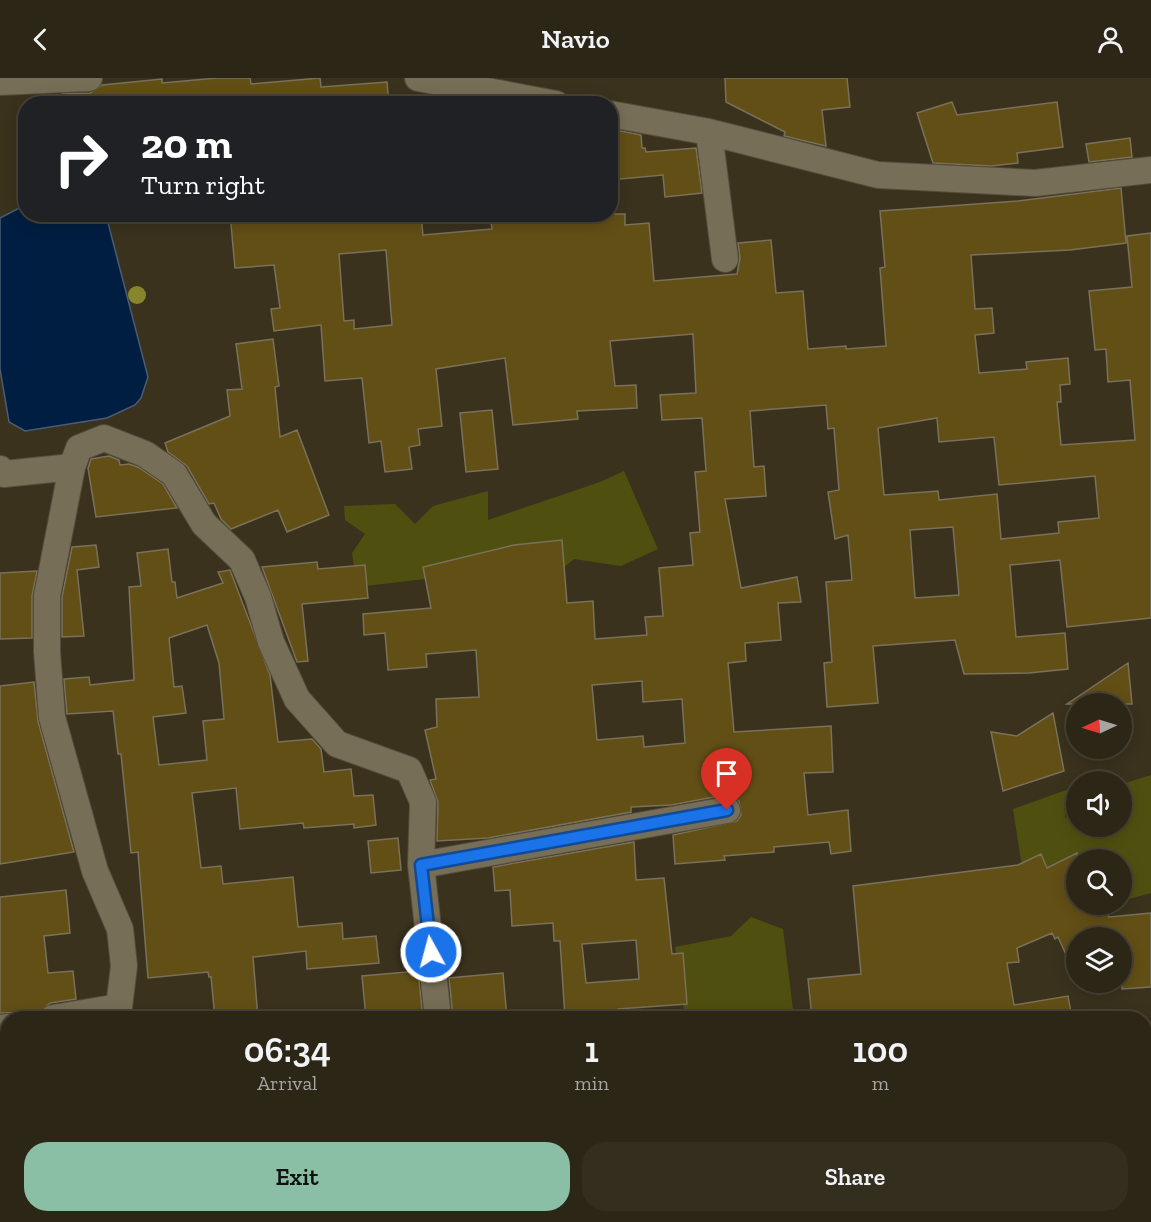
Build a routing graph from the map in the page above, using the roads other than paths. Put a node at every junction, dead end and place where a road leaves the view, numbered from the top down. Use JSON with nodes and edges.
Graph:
{"nodes":[{"id":1,"x":89,"y":78,"type":"edge"},
{"id":2,"x":418,"y":78,"type":"edge"},
{"id":3,"x":0,"y":82,"type":"edge"},
{"id":4,"x":514,"y":96,"type":"edge"},
{"id":5,"x":618,"y":115,"type":"edge"},
{"id":6,"x":709,"y":132,"type":"junction"},
{"id":7,"x":1151,"y":170,"type":"edge"},
{"id":8,"x":725,"y":259,"type":"dead end"},
{"id":9,"x":72,"y":467,"type":"junction"},
{"id":10,"x":0,"y":469,"type":"edge"},
{"id":11,"x":727,"y":810,"type":"dead end"},
{"id":12,"x":421,"y":865,"type":"junction"},
{"id":13,"x":95,"y":1011,"type":"edge"},
{"id":14,"x":437,"y":1011,"type":"edge"}],
"edges":[{"from":1,"to":3,"type":"street"},
{"from":2,"to":4,"type":"street"},
{"from":5,"to":6,"type":"street"},
{"from":6,"to":7,"type":"street"},
{"from":6,"to":8,"type":"street"},
{"from":9,"to":10,"type":"street"},
{"from":9,"to":12,"type":"street"},
{"from":9,"to":13,"type":"street"},
{"from":11,"to":12,"type":"street"},
{"from":12,"to":14,"type":"street"}]}
